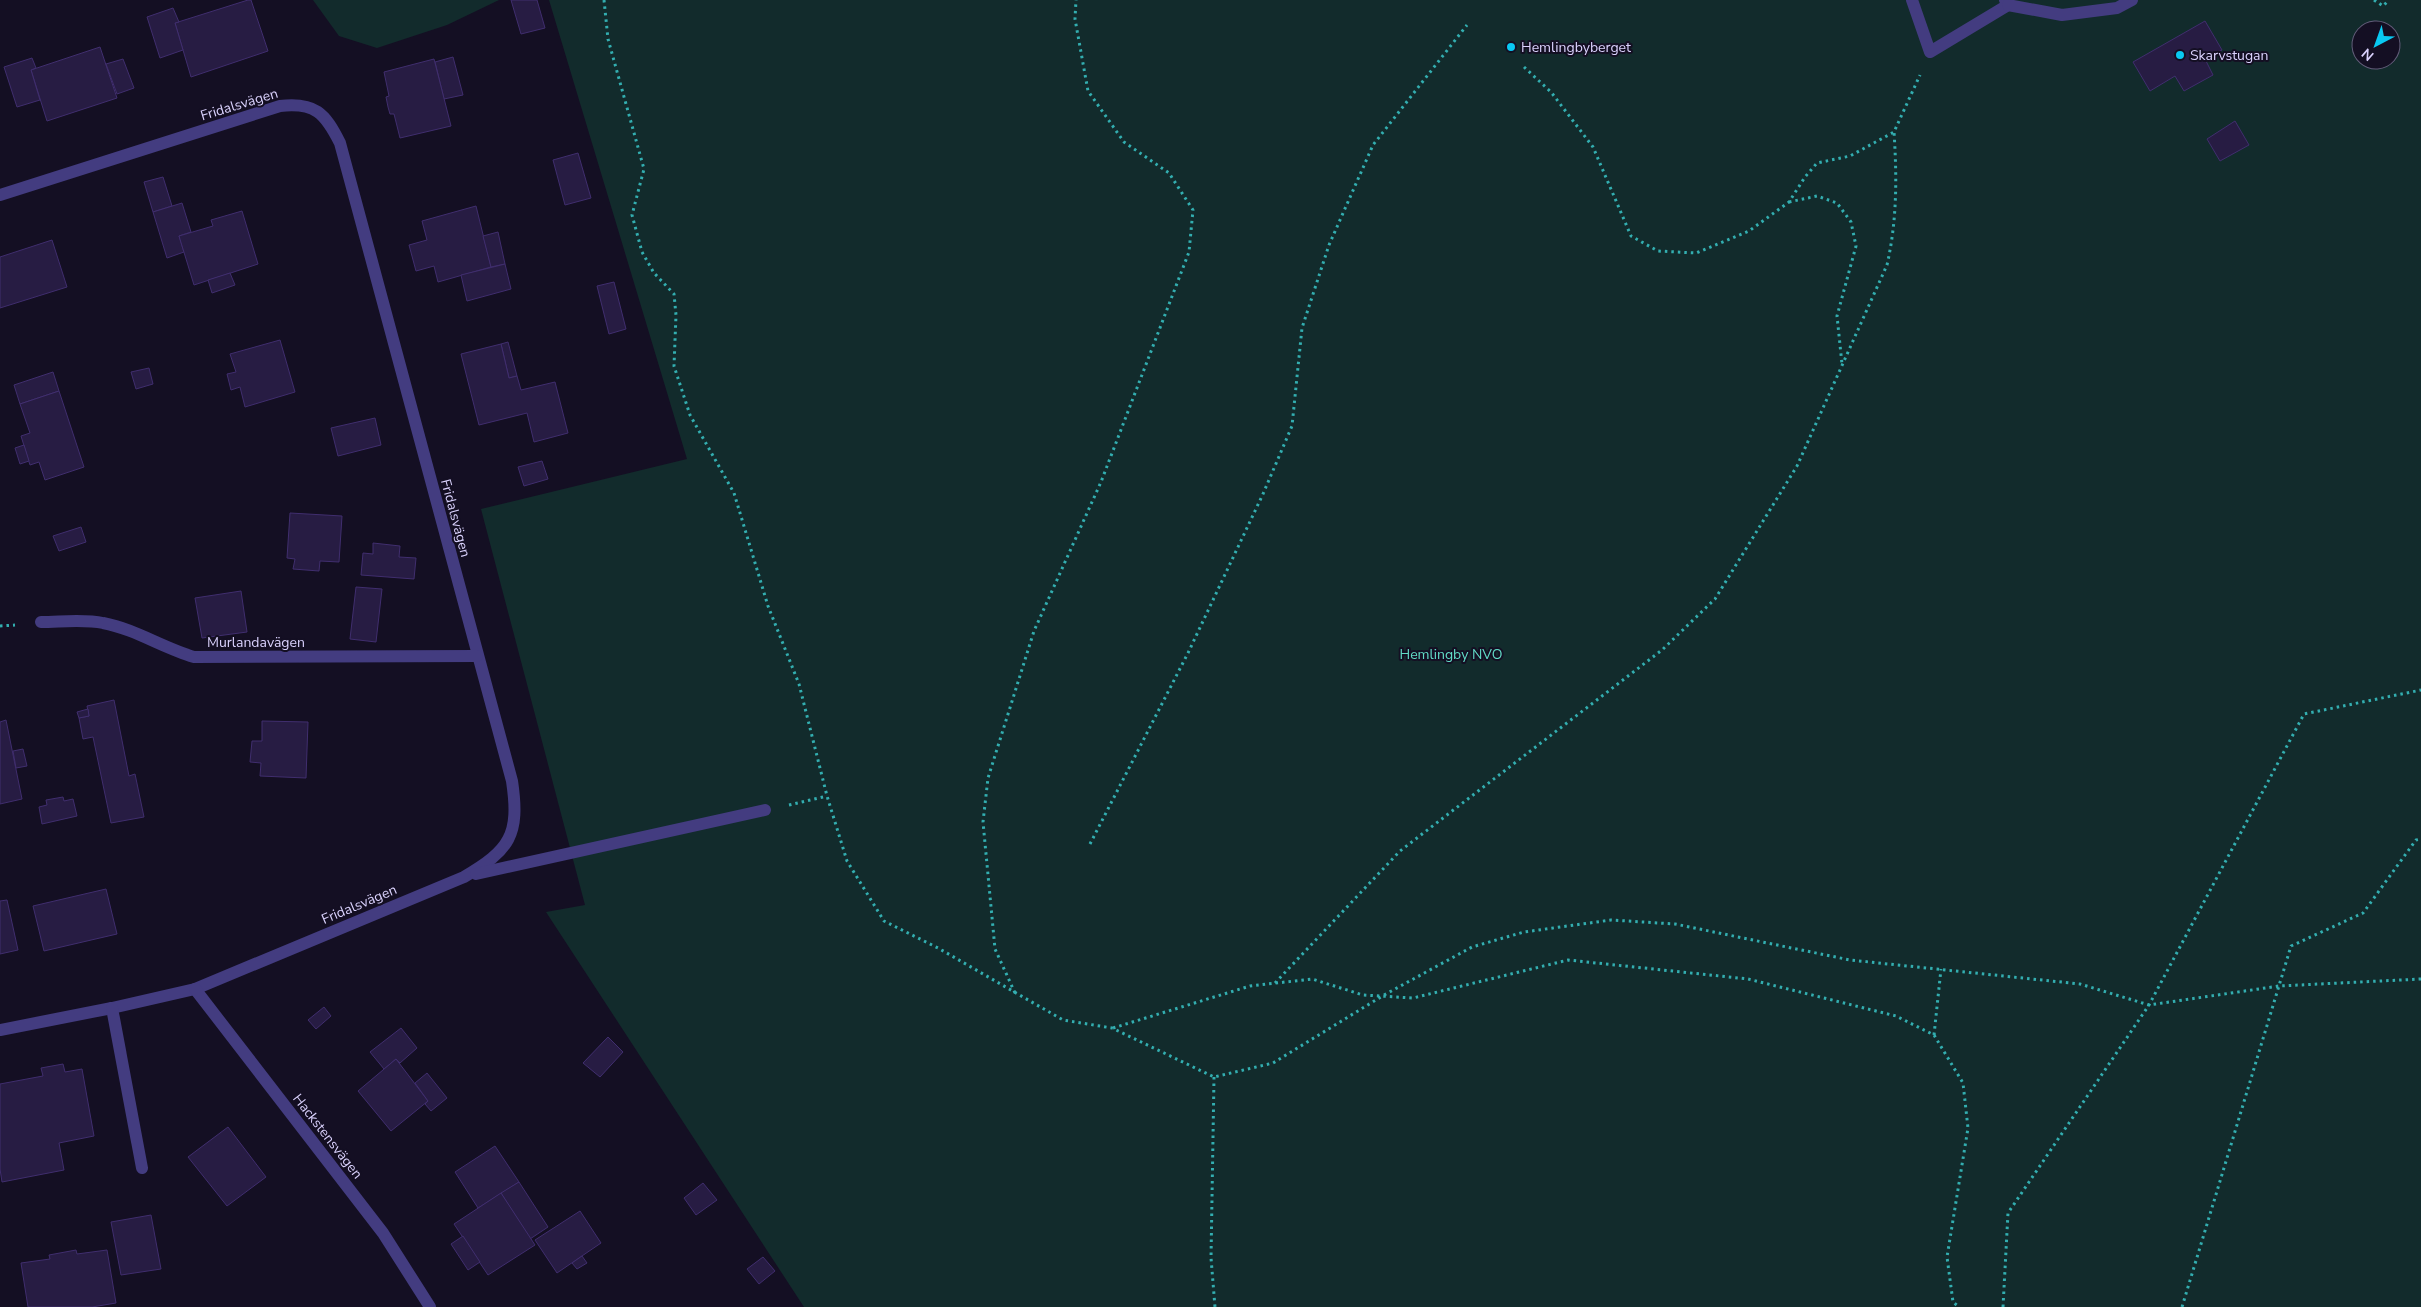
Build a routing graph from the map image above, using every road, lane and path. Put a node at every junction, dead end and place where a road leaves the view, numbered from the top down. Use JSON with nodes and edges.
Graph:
{"nodes":[{"id":1,"x":604,"y":0,"type":"edge"},
{"id":2,"x":1076,"y":0,"type":"edge"},
{"id":3,"x":1912,"y":0,"type":"edge"},
{"id":4,"x":2132,"y":0,"type":"edge"},
{"id":5,"x":2374,"y":0,"type":"edge"},
{"id":6,"x":2389,"y":0,"type":"edge"},
{"id":7,"x":2007,"y":2,"type":"edge"},
{"id":8,"x":1467,"y":25,"type":"dead end"},
{"id":9,"x":1930,"y":52,"type":"junction"},
{"id":10,"x":1524,"y":67,"type":"dead end"},
{"id":11,"x":1894,"y":132,"type":"junction"},
{"id":12,"x":0,"y":195,"type":"edge"},
{"id":13,"x":1789,"y":202,"type":"junction"},
{"id":14,"x":1842,"y":364,"type":"dead end"},
{"id":15,"x":41,"y":622,"type":"dead end"},
{"id":16,"x":477,"y":656,"type":"junction"},
{"id":17,"x":2421,"y":690,"type":"edge"},
{"id":18,"x":827,"y":796,"type":"junction"},
{"id":19,"x":765,"y":810,"type":"joint"},
{"id":20,"x":2421,"y":839,"type":"edge"},
{"id":21,"x":1090,"y":844,"type":"dead end"},
{"id":22,"x":464,"y":877,"type":"junction"},
{"id":23,"x":1940,"y":970,"type":"junction"},
{"id":24,"x":2421,"y":979,"type":"edge"},
{"id":25,"x":1275,"y":983,"type":"junction"},
{"id":26,"x":2279,"y":986,"type":"junction"},
{"id":27,"x":195,"y":989,"type":"junction"},
{"id":28,"x":1015,"y":993,"type":"junction"},
{"id":29,"x":1384,"y":995,"type":"junction"},
{"id":30,"x":2149,"y":1005,"type":"junction"},
{"id":31,"x":112,"y":1008,"type":"junction"},
{"id":32,"x":1112,"y":1028,"type":"junction"},
{"id":33,"x":0,"y":1030,"type":"edge"},
{"id":34,"x":1934,"y":1035,"type":"junction"},
{"id":35,"x":1214,"y":1077,"type":"junction"},
{"id":36,"x":142,"y":1168,"type":"dead end"},
{"id":37,"x":1953,"y":1302,"type":"junction"},
{"id":38,"x":430,"y":1307,"type":"edge"},
{"id":39,"x":1215,"y":1307,"type":"edge"},
{"id":40,"x":1953,"y":1307,"type":"edge"},
{"id":41,"x":1959,"y":1307,"type":"edge"},
{"id":42,"x":2004,"y":1307,"type":"edge"},
{"id":43,"x":2182,"y":1307,"type":"edge"}],
"edges":[{"from":1,"to":18,"type":"path"},
{"from":2,"to":28,"type":"path"},
{"from":3,"to":9,"type":"street"},
{"from":4,"to":7,"type":"street"},
{"from":5,"to":6,"type":"path"},
{"from":7,"to":9,"type":"street"},
{"from":8,"to":21,"type":"path"},
{"from":9,"to":11,"type":"path"},
{"from":10,"to":13,"type":"path"},
{"from":11,"to":13,"type":"path"},
{"from":11,"to":25,"type":"path"},
{"from":12,"to":16,"type":"street","name":"Fridalsvägen"},
{"from":13,"to":14,"type":"path"},
{"from":15,"to":16,"type":"street","name":"Murlandavägen"},
{"from":16,"to":22,"type":"street","name":"Fridalsvägen"},
{"from":17,"to":30,"type":"path"},
{"from":18,"to":19,"type":"path"},
{"from":18,"to":28,"type":"path"},
{"from":19,"to":22,"type":"street"},
{"from":20,"to":26,"type":"path"},
{"from":22,"to":27,"type":"street","name":"Fridalsvägen"},
{"from":23,"to":29,"type":"path"},
{"from":23,"to":30,"type":"path"},
{"from":23,"to":34,"type":"path"},
{"from":24,"to":26,"type":"path"},
{"from":25,"to":29,"type":"path"},
{"from":25,"to":32,"type":"path"},
{"from":26,"to":30,"type":"path"},
{"from":26,"to":43,"type":"path"},
{"from":27,"to":31,"type":"street","name":"Fridalsvägen"},
{"from":27,"to":38,"type":"street","name":"Hackstensvägen"},
{"from":28,"to":32,"type":"path"},
{"from":29,"to":34,"type":"path"},
{"from":29,"to":35,"type":"path"},
{"from":30,"to":42,"type":"path"},
{"from":31,"to":33,"type":"street","name":"Fridalsvägen"},
{"from":31,"to":36,"type":"street"},
{"from":32,"to":35,"type":"path"},
{"from":34,"to":37,"type":"path"},
{"from":35,"to":39,"type":"path"},
{"from":37,"to":40,"type":"path"},
{"from":37,"to":41,"type":"path"}]}
